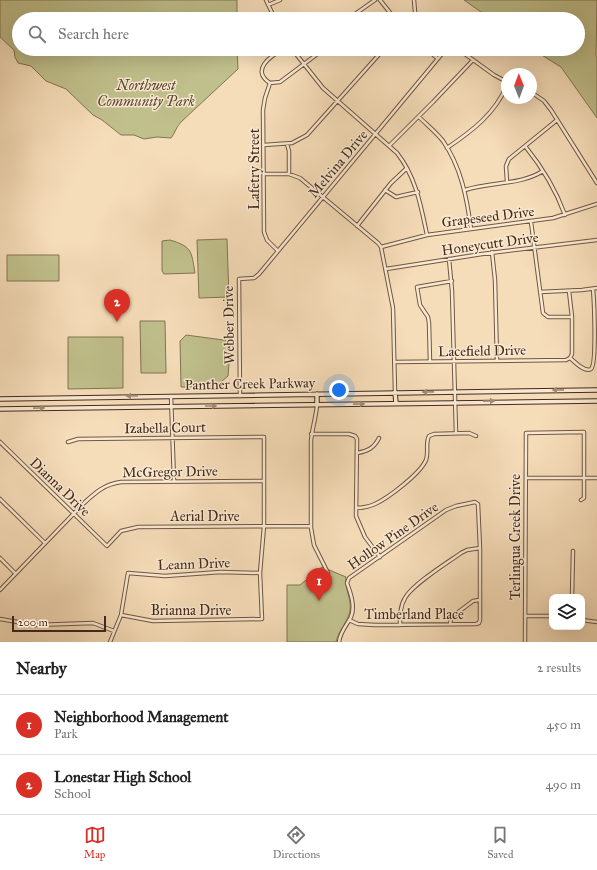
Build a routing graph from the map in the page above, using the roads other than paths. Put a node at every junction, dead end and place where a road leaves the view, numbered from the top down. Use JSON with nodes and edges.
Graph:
{"nodes":[{"id":1,"x":266,"y":0,"type":"edge"},
{"id":2,"x":280,"y":0,"type":"edge"},
{"id":3,"x":375,"y":0,"type":"edge"},
{"id":4,"x":380,"y":0,"type":"edge"},
{"id":5,"x":414,"y":0,"type":"edge"},
{"id":6,"x":268,"y":5,"type":"junction"},
{"id":7,"x":272,"y":12,"type":"edge"},
{"id":8,"x":358,"y":12,"type":"edge"},
{"id":9,"x":389,"y":12,"type":"edge"},
{"id":10,"x":415,"y":12,"type":"edge"},
{"id":11,"x":272,"y":56,"type":"edge"},
{"id":12,"x":297,"y":56,"type":"edge"},
{"id":13,"x":315,"y":56,"type":"edge"},
{"id":14,"x":378,"y":56,"type":"edge"},
{"id":15,"x":436,"y":56,"type":"edge"},
{"id":16,"x":468,"y":56,"type":"edge"},
{"id":17,"x":438,"y":58,"type":"joint"},
{"id":18,"x":473,"y":60,"type":"junction"},
{"id":19,"x":304,"y":65,"type":"junction"},
{"id":20,"x":501,"y":79,"type":"edge"},
{"id":21,"x":270,"y":83,"type":"junction"},
{"id":22,"x":537,"y":96,"type":"edge"},
{"id":23,"x":501,"y":99,"type":"edge"},
{"id":24,"x":338,"y":102,"type":"junction"},
{"id":25,"x":419,"y":117,"type":"junction"},
{"id":26,"x":557,"y":120,"type":"junction"},
{"id":27,"x":375,"y":134,"type":"junction"},
{"id":28,"x":288,"y":144,"type":"junction"},
{"id":29,"x":264,"y":145,"type":"junction"},
{"id":30,"x":389,"y":146,"type":"junction"},
{"id":31,"x":525,"y":146,"type":"junction"},
{"id":32,"x":447,"y":148,"type":"junction"},
{"id":33,"x":407,"y":168,"type":"junction"},
{"id":34,"x":543,"y":171,"type":"junction"},
{"id":35,"x":264,"y":174,"type":"junction"},
{"id":36,"x":289,"y":174,"type":"junction"},
{"id":37,"x":507,"y":182,"type":"junction"},
{"id":38,"x":597,"y":183,"type":"edge"},
{"id":39,"x":385,"y":190,"type":"junction"},
{"id":40,"x":465,"y":190,"type":"junction"},
{"id":41,"x":418,"y":192,"type":"junction"},
{"id":42,"x":323,"y":197,"type":"junction"},
{"id":43,"x":597,"y":204,"type":"edge"},
{"id":44,"x":565,"y":215,"type":"junction"},
{"id":45,"x":531,"y":222,"type":"junction"},
{"id":46,"x":357,"y":226,"type":"junction"},
{"id":47,"x":471,"y":229,"type":"junction"},
{"id":48,"x":427,"y":235,"type":"junction"},
{"id":49,"x":597,"y":240,"type":"edge"},
{"id":50,"x":534,"y":247,"type":"junction"},
{"id":51,"x":381,"y":248,"type":"junction"},
{"id":52,"x":278,"y":251,"type":"junction"},
{"id":53,"x":492,"y":252,"type":"junction"},
{"id":54,"x":449,"y":259,"type":"junction"},
{"id":55,"x":386,"y":269,"type":"junction"},
{"id":56,"x":239,"y":279,"type":"joint"},
{"id":57,"x":452,"y":282,"type":"junction"},
{"id":58,"x":597,"y":288,"type":"edge"},
{"id":59,"x":592,"y":289,"type":"junction"},
{"id":60,"x":569,"y":291,"type":"junction"},
{"id":61,"x":540,"y":292,"type":"junction"},
{"id":62,"x":572,"y":317,"type":"junction"},
{"id":63,"x":570,"y":358,"type":"junction"},
{"id":64,"x":454,"y":361,"type":"junction"},
{"id":65,"x":497,"y":361,"type":"junction"},
{"id":66,"x":394,"y":362,"type":"junction"},
{"id":67,"x":430,"y":362,"type":"junction"},
{"id":68,"x":597,"y":390,"type":"edge"},
{"id":69,"x":454,"y":391,"type":"junction"},
{"id":70,"x":395,"y":392,"type":"junction"},
{"id":71,"x":317,"y":394,"type":"junction"},
{"id":72,"x":171,"y":396,"type":"junction"},
{"id":73,"x":240,"y":396,"type":"junction"},
{"id":74,"x":65,"y":397,"type":"junction"},
{"id":75,"x":0,"y":399,"type":"edge"},
{"id":76,"x":597,"y":401,"type":"edge"},
{"id":77,"x":454,"y":402,"type":"junction"},
{"id":78,"x":396,"y":403,"type":"junction"},
{"id":79,"x":317,"y":405,"type":"junction"},
{"id":80,"x":172,"y":406,"type":"junction"},
{"id":81,"x":65,"y":407,"type":"junction"},
{"id":82,"x":0,"y":409,"type":"edge"},
{"id":83,"x":456,"y":433,"type":"junction"},
{"id":84,"x":311,"y":434,"type":"junction"},
{"id":85,"x":476,"y":436,"type":"dead end"},
{"id":86,"x":173,"y":438,"type":"junction"},
{"id":87,"x":379,"y":438,"type":"dead end"},
{"id":88,"x":0,"y":442,"type":"edge"},
{"id":89,"x":68,"y":442,"type":"dead end"},
{"id":90,"x":357,"y":453,"type":"junction"},
{"id":91,"x":526,"y":478,"type":"junction"},
{"id":92,"x":584,"y":478,"type":"junction"},
{"id":93,"x":597,"y":478,"type":"edge"},
{"id":94,"x":174,"y":481,"type":"junction"},
{"id":95,"x":264,"y":481,"type":"junction"},
{"id":96,"x":0,"y":499,"type":"edge"},
{"id":97,"x":581,"y":500,"type":"dead end"},
{"id":98,"x":356,"y":508,"type":"junction"},
{"id":99,"x":73,"y":514,"type":"junction"},
{"id":100,"x":264,"y":526,"type":"junction"},
{"id":101,"x":311,"y":526,"type":"junction"},
{"id":102,"x":45,"y":543,"type":"junction"},
{"id":103,"x":107,"y":546,"type":"joint"},
{"id":104,"x":480,"y":548,"type":"junction"},
{"id":105,"x":573,"y":551,"type":"dead end"},
{"id":106,"x":380,"y":557,"type":"junction"},
{"id":107,"x":0,"y":558,"type":"edge"},
{"id":108,"x":260,"y":573,"type":"junction"},
{"id":109,"x":328,"y":573,"type":"dead end"},
{"id":110,"x":15,"y":574,"type":"junction"},
{"id":111,"x":0,"y":590,"type":"edge"},
{"id":112,"x":572,"y":594,"type":"edge"},
{"id":113,"x":479,"y":600,"type":"junction"},
{"id":114,"x":121,"y":615,"type":"junction"},
{"id":115,"x":525,"y":616,"type":"junction"},
{"id":116,"x":549,"y":616,"type":"edge"},
{"id":117,"x":0,"y":619,"type":"edge"},
{"id":118,"x":349,"y":620,"type":"junction"},
{"id":119,"x":585,"y":620,"type":"edge"},
{"id":120,"x":597,"y":622,"type":"edge"},
{"id":121,"x":450,"y":624,"type":"junction"},
{"id":122,"x":400,"y":625,"type":"junction"},
{"id":123,"x":114,"y":631,"type":"junction"},
{"id":124,"x":110,"y":642,"type":"edge"},
{"id":125,"x":339,"y":642,"type":"edge"},
{"id":126,"x":525,"y":642,"type":"edge"}],
"edges":[{"from":1,"to":6,"type":"street"},
{"from":2,"to":6,"type":"street"},
{"from":3,"to":8,"type":"street"},
{"from":4,"to":9,"type":"street"},
{"from":5,"to":10,"type":"street"},
{"from":6,"to":7,"type":"street"},
{"from":11,"to":21,"type":"street"},
{"from":12,"to":19,"type":"street"},
{"from":13,"to":19,"type":"street"},
{"from":14,"to":24,"type":"street"},
{"from":15,"to":17,"type":"street"},
{"from":16,"to":18,"type":"street"},
{"from":17,"to":27,"type":"street","name":"Melvina Drive"},
{"from":18,"to":20,"type":"street"},
{"from":18,"to":25,"type":"street"},
{"from":19,"to":21,"type":"street"},
{"from":19,"to":24,"type":"street"},
{"from":21,"to":29,"type":"street","name":"Lafetry Street"},
{"from":22,"to":26,"type":"street"},
{"from":23,"to":32,"type":"street"},
{"from":24,"to":27,"type":"street"},
{"from":24,"to":28,"type":"street"},
{"from":25,"to":30,"type":"street"},
{"from":25,"to":32,"type":"street"},
{"from":26,"to":31,"type":"street"},
{"from":26,"to":38,"type":"street"},
{"from":27,"to":30,"type":"street"},
{"from":27,"to":42,"type":"street","name":"Melvina Drive"},
{"from":28,"to":29,"type":"street"},
{"from":28,"to":36,"type":"street"},
{"from":29,"to":35,"type":"street","name":"Lafetry Street"},
{"from":30,"to":33,"type":"street"},
{"from":31,"to":34,"type":"street"},
{"from":31,"to":37,"type":"street"},
{"from":32,"to":40,"type":"street"},
{"from":33,"to":39,"type":"street"},
{"from":33,"to":41,"type":"street"},
{"from":34,"to":37,"type":"street"},
{"from":34,"to":44,"type":"street"},
{"from":35,"to":36,"type":"street"},
{"from":35,"to":52,"type":"street","name":"Lafetry Street"},
{"from":36,"to":42,"type":"street"},
{"from":37,"to":40,"type":"street"},
{"from":39,"to":41,"type":"street"},
{"from":39,"to":46,"type":"street"},
{"from":40,"to":47,"type":"street"},
{"from":41,"to":48,"type":"street"},
{"from":42,"to":46,"type":"street"},
{"from":42,"to":52,"type":"street","name":"Melvina Drive"},
{"from":43,"to":44,"type":"street","name":"Grapeseed Drive"},
{"from":44,"to":45,"type":"street","name":"Grapeseed Drive"},
{"from":45,"to":47,"type":"street","name":"Grapeseed Drive"},
{"from":45,"to":50,"type":"street"},
{"from":46,"to":51,"type":"street"},
{"from":47,"to":48,"type":"street","name":"Grapeseed Drive"},
{"from":48,"to":51,"type":"street","name":"Grapeseed Drive"},
{"from":49,"to":50,"type":"street","name":"Honeycutt Drive"},
{"from":50,"to":53,"type":"street","name":"Honeycutt Drive"},
{"from":50,"to":61,"type":"street"},
{"from":51,"to":55,"type":"street"},
{"from":52,"to":56,"type":"street","name":"Melvina Drive"},
{"from":53,"to":54,"type":"street","name":"Honeycutt Drive"},
{"from":53,"to":65,"type":"street"},
{"from":54,"to":55,"type":"street","name":"Honeycutt Drive"},
{"from":54,"to":57,"type":"street"},
{"from":55,"to":66,"type":"street"},
{"from":56,"to":73,"type":"street","name":"Webber Drive"},
{"from":57,"to":64,"type":"street"},
{"from":57,"to":67,"type":"street"},
{"from":58,"to":59,"type":"street"},
{"from":59,"to":60,"type":"street"},
{"from":59,"to":63,"type":"street"},
{"from":60,"to":61,"type":"street"},
{"from":60,"to":62,"type":"street"},
{"from":61,"to":62,"type":"street"},
{"from":62,"to":63,"type":"street"},
{"from":63,"to":65,"type":"street","name":"Lacefield Drive"},
{"from":64,"to":65,"type":"street","name":"Lacefield Drive"},
{"from":64,"to":67,"type":"street","name":"Lacefield Drive"},
{"from":64,"to":69,"type":"street"},
{"from":66,"to":67,"type":"street","name":"Lacefield Drive"},
{"from":66,"to":70,"type":"street"},
{"from":68,"to":69,"type":"main road","name":"Panther Creek Parkway","one_way":true},
{"from":69,"to":70,"type":"main road","name":"Panther Creek Parkway","one_way":true},
{"from":69,"to":77,"type":"street"},
{"from":70,"to":71,"type":"main road","name":"Panther Creek Parkway"},
{"from":70,"to":78,"type":"main road"},
{"from":71,"to":73,"type":"main road","name":"Panther Creek Parkway"},
{"from":71,"to":79,"type":"main road"},
{"from":72,"to":73,"type":"main road","name":"Panther Creek Parkway"},
{"from":72,"to":74,"type":"main road","name":"Panther Creek Parkway","one_way":true},
{"from":72,"to":80,"type":"street"},
{"from":74,"to":75,"type":"main road","name":"Panther Creek Parkway"},
{"from":74,"to":81,"type":"main road"},
{"from":77,"to":76,"type":"main road","name":"Panther Creek Parkway","one_way":true},
{"from":77,"to":78,"type":"main road","name":"Panther Creek Parkway"},
{"from":77,"to":83,"type":"street"},
{"from":79,"to":78,"type":"main road","name":"Panther Creek Parkway","one_way":true},
{"from":80,"to":79,"type":"main road","name":"Panther Creek Parkway","one_way":true},
{"from":79,"to":84,"type":"street"},
{"from":80,"to":81,"type":"main road","name":"Panther Creek Parkway"},
{"from":80,"to":86,"type":"street"},
{"from":82,"to":81,"type":"main road","name":"Panther Creek Parkway","one_way":true},
{"from":83,"to":85,"type":"street"},
{"from":83,"to":98,"type":"street"},
{"from":84,"to":90,"type":"street"},
{"from":84,"to":101,"type":"street"},
{"from":86,"to":89,"type":"street","name":"Izabella Court"},
{"from":86,"to":94,"type":"street"},
{"from":86,"to":95,"type":"street","name":"Izabella Court"},
{"from":87,"to":90,"type":"street"},
{"from":88,"to":99,"type":"street","name":"Dianna Drive"},
{"from":90,"to":98,"type":"street"},
{"from":91,"to":92,"type":"street"},
{"from":91,"to":92,"type":"street","name":"Terlingua Creek Drive"},
{"from":91,"to":115,"type":"street","name":"Terlingua Creek Drive"},
{"from":92,"to":93,"type":"street"},
{"from":92,"to":97,"type":"street"},
{"from":94,"to":95,"type":"street","name":"McGregor Drive"},
{"from":94,"to":99,"type":"street","name":"McGregor Drive"},
{"from":95,"to":100,"type":"street"},
{"from":96,"to":102,"type":"street"},
{"from":98,"to":106,"type":"street"},
{"from":99,"to":102,"type":"street","name":"McGregor Drive"},
{"from":99,"to":103,"type":"street","name":"Dianna Drive"},
{"from":100,"to":101,"type":"street","name":"Aerial Drive"},
{"from":100,"to":103,"type":"street","name":"Aerial Drive"},
{"from":100,"to":108,"type":"street"},
{"from":101,"to":109,"type":"street"},
{"from":102,"to":110,"type":"street","name":"McGregor Drive"},
{"from":104,"to":106,"type":"street","name":"Hollow Pine Drive"},
{"from":104,"to":113,"type":"street"},
{"from":104,"to":122,"type":"street"},
{"from":105,"to":112,"type":"street"},
{"from":106,"to":118,"type":"street","name":"Hollow Pine Drive"},
{"from":107,"to":110,"type":"street"},
{"from":108,"to":114,"type":"street","name":"Leann Drive"},
{"from":108,"to":114,"type":"street","name":"Brianna Drive"},
{"from":110,"to":111,"type":"street","name":"McGregor Drive"},
{"from":113,"to":121,"type":"street"},
{"from":113,"to":121,"type":"street","name":"Timberland Place"},
{"from":114,"to":123,"type":"street"},
{"from":115,"to":116,"type":"street"},
{"from":115,"to":126,"type":"street","name":"Terlingua Creek Drive"},
{"from":117,"to":123,"type":"street"},
{"from":118,"to":122,"type":"street","name":"Timberland Place"},
{"from":118,"to":125,"type":"street"},
{"from":119,"to":120,"type":"street"},
{"from":121,"to":122,"type":"street","name":"Timberland Place"},
{"from":123,"to":124,"type":"street"}]}
